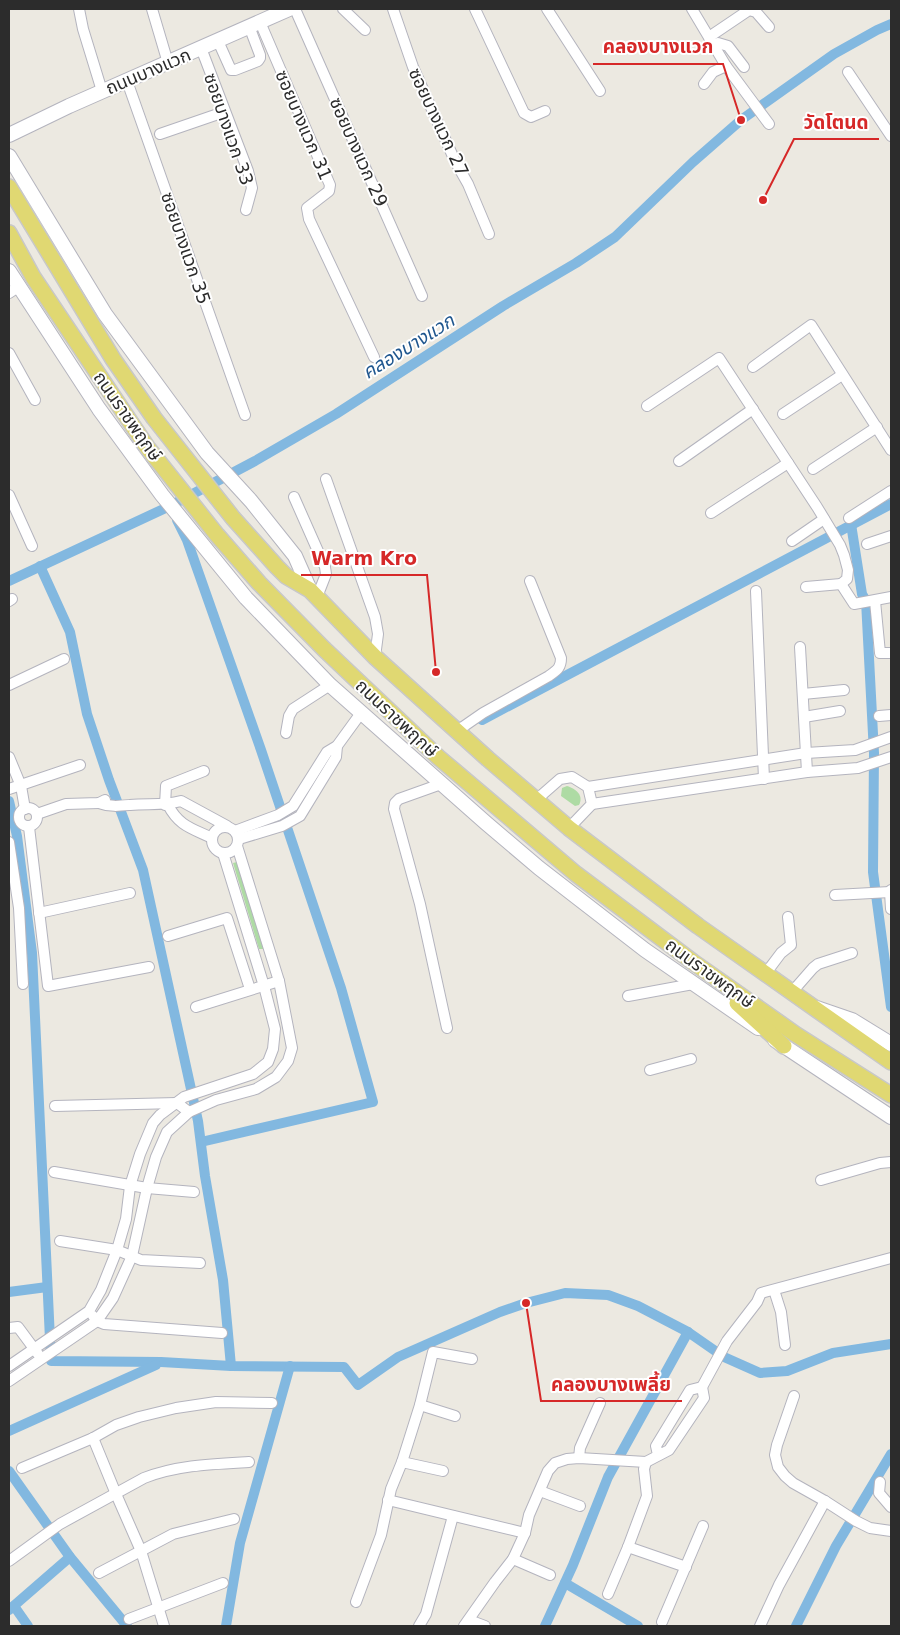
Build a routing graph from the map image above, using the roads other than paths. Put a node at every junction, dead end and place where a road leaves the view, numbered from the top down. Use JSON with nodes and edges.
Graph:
{"nodes":[{"id":1,"x":78,"y":9,"type":"edge"},
{"id":2,"x":152,"y":9,"type":"edge"},
{"id":3,"x":289,"y":9,"type":"edge"},
{"id":4,"x":295,"y":9,"type":"edge"},
{"id":5,"x":343,"y":9,"type":"edge"},
{"id":6,"x":392,"y":9,"type":"edge"},
{"id":7,"x":474,"y":9,"type":"edge"},
{"id":8,"x":547,"y":9,"type":"edge"},
{"id":9,"x":692,"y":9,"type":"edge"},
{"id":10,"x":254,"y":24,"type":"junction"},
{"id":11,"x":770,"y":27,"type":"dead end"},
{"id":12,"x":365,"y":30,"type":"dead end"},
{"id":13,"x":218,"y":41,"type":"junction"},
{"id":14,"x":712,"y":42,"type":"junction"},
{"id":15,"x":201,"y":48,"type":"junction"},
{"id":16,"x":168,"y":63,"type":"junction"},
{"id":17,"x":726,"y":66,"type":"junction"},
{"id":18,"x":744,"y":67,"type":"dead end"},
{"id":19,"x":848,"y":72,"type":"dead end"},
{"id":20,"x":127,"y":81,"type":"junction"},
{"id":21,"x":704,"y":84,"type":"dead end"},
{"id":22,"x":102,"y":91,"type":"junction"},
{"id":23,"x":600,"y":91,"type":"dead end"},
{"id":24,"x":544,"y":111,"type":"dead end"},
{"id":25,"x":224,"y":112,"type":"junction"},
{"id":26,"x":769,"y":124,"type":"dead end"},
{"id":27,"x":160,"y":134,"type":"dead end"},
{"id":28,"x":9,"y":136,"type":"edge"},
{"id":29,"x":891,"y":136,"type":"edge"},
{"id":30,"x":9,"y":156,"type":"edge"},
{"id":31,"x":9,"y":181,"type":"edge"},
{"id":32,"x":9,"y":187,"type":"edge"},
{"id":33,"x":26,"y":187,"type":"junction"},
{"id":34,"x":246,"y":210,"type":"dead end"},
{"id":35,"x":9,"y":233,"type":"edge"},
{"id":36,"x":489,"y":234,"type":"dead end"},
{"id":37,"x":9,"y":271,"type":"edge"},
{"id":38,"x":14,"y":290,"type":"edge"},
{"id":39,"x":422,"y":296,"type":"dead end"},
{"id":40,"x":9,"y":353,"type":"edge"},
{"id":41,"x":374,"y":357,"type":"dead end"},
{"id":42,"x":752,"y":367,"type":"dead end"},
{"id":43,"x":842,"y":375,"type":"junction"},
{"id":44,"x":35,"y":400,"type":"dead end"},
{"id":45,"x":647,"y":406,"type":"dead end"},
{"id":46,"x":753,"y":409,"type":"junction"},
{"id":47,"x":245,"y":414,"type":"dead end"},
{"id":48,"x":782,"y":414,"type":"dead end"},
{"id":49,"x":877,"y":427,"type":"junction"},
{"id":50,"x":891,"y":450,"type":"edge"},
{"id":51,"x":679,"y":461,"type":"dead end"},
{"id":52,"x":788,"y":463,"type":"junction"},
{"id":53,"x":813,"y":469,"type":"dead end"},
{"id":54,"x":326,"y":479,"type":"dead end"},
{"id":55,"x":891,"y":491,"type":"edge"},
{"id":56,"x":9,"y":495,"type":"edge"},
{"id":57,"x":294,"y":497,"type":"dead end"},
{"id":58,"x":12,"y":508,"type":"edge"},
{"id":59,"x":711,"y":513,"type":"dead end"},
{"id":60,"x":849,"y":518,"type":"dead end"},
{"id":61,"x":827,"y":523,"type":"junction"},
{"id":62,"x":891,"y":536,"type":"edge"},
{"id":63,"x":792,"y":541,"type":"dead end"},
{"id":64,"x":866,"y":544,"type":"dead end"},
{"id":65,"x":32,"y":546,"type":"dead end"},
{"id":66,"x":530,"y":581,"type":"dead end"},
{"id":67,"x":841,"y":584,"type":"junction"},
{"id":68,"x":806,"y":587,"type":"dead end"},
{"id":69,"x":756,"y":591,"type":"dead end"},
{"id":70,"x":314,"y":593,"type":"junction"},
{"id":71,"x":891,"y":597,"type":"edge"},
{"id":72,"x":874,"y":601,"type":"junction"},
{"id":73,"x":800,"y":647,"type":"dead end"},
{"id":74,"x":891,"y":653,"type":"edge"},
{"id":75,"x":375,"y":657,"type":"junction"},
{"id":76,"x":64,"y":659,"type":"dead end"},
{"id":77,"x":9,"y":685,"type":"edge"},
{"id":78,"x":330,"y":685,"type":"junction"},
{"id":79,"x":844,"y":690,"type":"dead end"},
{"id":80,"x":803,"y":694,"type":"junction"},
{"id":81,"x":840,"y":711,"type":"dead end"},
{"id":82,"x":361,"y":713,"type":"junction"},
{"id":83,"x":891,"y":715,"type":"edge"},
{"id":84,"x":879,"y":716,"type":"dead end"},
{"id":85,"x":804,"y":717,"type":"junction"},
{"id":86,"x":457,"y":731,"type":"junction"},
{"id":87,"x":286,"y":733,"type":"dead end"},
{"id":88,"x":890,"y":737,"type":"edge"},
{"id":89,"x":337,"y":746,"type":"junction"},
{"id":90,"x":806,"y":753,"type":"junction"},
{"id":91,"x":9,"y":757,"type":"edge"},
{"id":92,"x":891,"y":757,"type":"edge"},
{"id":93,"x":763,"y":760,"type":"junction"},
{"id":94,"x":80,"y":765,"type":"dead end"},
{"id":95,"x":204,"y":771,"type":"dead end"},
{"id":96,"x":807,"y":772,"type":"junction"},
{"id":97,"x":764,"y":779,"type":"junction"},
{"id":98,"x":441,"y":784,"type":"junction"},
{"id":99,"x":21,"y":786,"type":"junction"},
{"id":100,"x":588,"y":787,"type":"junction"},
{"id":101,"x":9,"y":789,"type":"edge"},
{"id":102,"x":536,"y":800,"type":"junction"},
{"id":103,"x":592,"y":804,"type":"junction"},
{"id":104,"x":166,"y":805,"type":"junction"},
{"id":105,"x":25,"y":809,"type":"junction"},
{"id":106,"x":37,"y":814,"type":"junction"},
{"id":107,"x":19,"y":819,"type":"junction"},
{"id":108,"x":9,"y":823,"type":"edge"},
{"id":109,"x":28,"y":827,"type":"junction"},
{"id":110,"x":569,"y":828,"type":"junction"},
{"id":111,"x":235,"y":836,"type":"junction"},
{"id":112,"x":212,"y":838,"type":"junction"},
{"id":113,"x":9,"y":842,"type":"edge"},
{"id":114,"x":224,"y":853,"type":"junction"},
{"id":115,"x":891,"y":891,"type":"edge"},
{"id":116,"x":130,"y":893,"type":"dead end"},
{"id":117,"x":835,"y":895,"type":"dead end"},
{"id":118,"x":891,"y":909,"type":"edge"},
{"id":119,"x":39,"y":913,"type":"junction"},
{"id":120,"x":788,"y":917,"type":"dead end"},
{"id":121,"x":168,"y":936,"type":"dead end"},
{"id":122,"x":852,"y":953,"type":"dead end"},
{"id":123,"x":693,"y":962,"type":"junction"},
{"id":124,"x":149,"y":967,"type":"dead end"},
{"id":125,"x":766,"y":974,"type":"junction"},
{"id":126,"x":280,"y":981,"type":"junction"},
{"id":127,"x":23,"y":984,"type":"dead end"},
{"id":128,"x":693,"y":984,"type":"junction"},
{"id":129,"x":264,"y":986,"type":"junction"},
{"id":130,"x":250,"y":989,"type":"junction"},
{"id":131,"x":792,"y":992,"type":"junction"},
{"id":132,"x":628,"y":996,"type":"dead end"},
{"id":133,"x":196,"y":1007,"type":"dead end"},
{"id":134,"x":814,"y":1007,"type":"junction"},
{"id":135,"x":447,"y":1028,"type":"dead end"},
{"id":136,"x":891,"y":1044,"type":"edge"},
{"id":137,"x":784,"y":1046,"type":"junction"},
{"id":138,"x":691,"y":1059,"type":"dead end"},
{"id":139,"x":891,"y":1062,"type":"edge"},
{"id":140,"x":650,"y":1070,"type":"dead end"},
{"id":141,"x":891,"y":1095,"type":"edge"},
{"id":142,"x":180,"y":1100,"type":"junction"},
{"id":143,"x":55,"y":1106,"type":"dead end"},
{"id":144,"x":189,"y":1112,"type":"junction"},
{"id":145,"x":891,"y":1117,"type":"edge"},
{"id":146,"x":891,"y":1162,"type":"edge"},
{"id":147,"x":54,"y":1172,"type":"dead end"},
{"id":148,"x":821,"y":1180,"type":"dead end"},
{"id":149,"x":130,"y":1186,"type":"junction"},
{"id":150,"x":147,"y":1188,"type":"junction"},
{"id":151,"x":194,"y":1192,"type":"dead end"},
{"id":152,"x":60,"y":1241,"type":"dead end"},
{"id":153,"x":117,"y":1250,"type":"junction"},
{"id":154,"x":132,"y":1256,"type":"junction"},
{"id":155,"x":891,"y":1258,"type":"edge"},
{"id":156,"x":200,"y":1262,"type":"dead end"},
{"id":157,"x":774,"y":1290,"type":"junction"},
{"id":158,"x":89,"y":1311,"type":"junction"},
{"id":159,"x":97,"y":1321,"type":"junction"},
{"id":160,"x":9,"y":1328,"type":"edge"},
{"id":161,"x":222,"y":1332,"type":"dead end"},
{"id":162,"x":785,"y":1345,"type":"dead end"},
{"id":163,"x":38,"y":1347,"type":"junction"},
{"id":164,"x":44,"y":1357,"type":"junction"},
{"id":165,"x":472,"y":1360,"type":"dead end"},
{"id":166,"x":9,"y":1366,"type":"edge"},
{"id":167,"x":9,"y":1381,"type":"edge"},
{"id":168,"x":702,"y":1387,"type":"junction"},
{"id":169,"x":794,"y":1396,"type":"dead end"},
{"id":170,"x":272,"y":1403,"type":"dead end"},
{"id":171,"x":600,"y":1403,"type":"dead end"},
{"id":172,"x":420,"y":1405,"type":"junction"},
{"id":173,"x":455,"y":1416,"type":"dead end"},
{"id":174,"x":93,"y":1438,"type":"junction"},
{"id":175,"x":658,"y":1455,"type":"junction"},
{"id":176,"x":579,"y":1458,"type":"junction"},
{"id":177,"x":249,"y":1462,"type":"dead end"},
{"id":178,"x":402,"y":1462,"type":"junction"},
{"id":179,"x":646,"y":1462,"type":"junction"},
{"id":180,"x":22,"y":1468,"type":"dead end"},
{"id":181,"x":442,"y":1471,"type":"dead end"},
{"id":182,"x":880,"y":1482,"type":"dead end"},
{"id":183,"x":540,"y":1491,"type":"junction"},
{"id":184,"x":116,"y":1494,"type":"junction"},
{"id":185,"x":388,"y":1500,"type":"junction"},
{"id":186,"x":825,"y":1501,"type":"junction"},
{"id":187,"x":580,"y":1506,"type":"dead end"},
{"id":188,"x":891,"y":1507,"type":"edge"},
{"id":189,"x":453,"y":1516,"type":"junction"},
{"id":190,"x":234,"y":1519,"type":"dead end"},
{"id":191,"x":702,"y":1526,"type":"dead end"},
{"id":192,"x":525,"y":1530,"type":"junction"},
{"id":193,"x":891,"y":1531,"type":"edge"},
{"id":194,"x":628,"y":1547,"type":"junction"},
{"id":195,"x":142,"y":1551,"type":"junction"},
{"id":196,"x":513,"y":1559,"type":"junction"},
{"id":197,"x":9,"y":1561,"type":"edge"},
{"id":198,"x":686,"y":1567,"type":"junction"},
{"id":199,"x":99,"y":1573,"type":"dead end"},
{"id":200,"x":550,"y":1575,"type":"dead end"},
{"id":201,"x":223,"y":1583,"type":"dead end"},
{"id":202,"x":608,"y":1594,"type":"dead end"},
{"id":203,"x":356,"y":1602,"type":"dead end"},
{"id":204,"x":159,"y":1607,"type":"junction"},
{"id":205,"x":129,"y":1619,"type":"dead end"},
{"id":206,"x":662,"y":1622,"type":"dead end"},
{"id":207,"x":467,"y":1623,"type":"edge"},
{"id":208,"x":164,"y":1626,"type":"edge"},
{"id":209,"x":419,"y":1626,"type":"edge"},
{"id":210,"x":485,"y":1626,"type":"edge"},
{"id":211,"x":760,"y":1626,"type":"edge"}],
"edges":[{"from":1,"to":22,"type":"street"},
{"from":2,"to":16,"type":"street"},
{"from":3,"to":10,"type":"main road","name":"ถนนบางแวก"},
{"from":4,"to":39,"type":"street","name":"ซอยบางแวก 29"},
{"from":5,"to":12,"type":"street"},
{"from":6,"to":36,"type":"street","name":"ซอยบางแวก 27"},
{"from":7,"to":24,"type":"street"},
{"from":8,"to":23,"type":"street"},
{"from":9,"to":14,"type":"street"},
{"from":10,"to":13,"type":"main road","name":"ถนนบางแวก"},
{"from":10,"to":13,"type":"street"},
{"from":10,"to":41,"type":"street","name":"ซอยบางแวก 31"},
{"from":11,"to":14,"type":"street"},
{"from":13,"to":15,"type":"main road","name":"ถนนบางแวก"},
{"from":14,"to":17,"type":"street"},
{"from":14,"to":18,"type":"street"},
{"from":15,"to":16,"type":"main road","name":"ถนนบางแวก"},
{"from":15,"to":25,"type":"street","name":"ซอยบางแวก 33"},
{"from":16,"to":20,"type":"main road","name":"ถนนบางแวก"},
{"from":17,"to":21,"type":"street"},
{"from":17,"to":26,"type":"street"},
{"from":19,"to":29,"type":"street"},
{"from":20,"to":22,"type":"main road","name":"ถนนบางแวก"},
{"from":20,"to":47,"type":"street","name":"ซอยบางแวก 35"},
{"from":22,"to":28,"type":"main road","name":"ถนนบางแวก"},
{"from":25,"to":27,"type":"street"},
{"from":25,"to":34,"type":"street","name":"ซอยบางแวก 33"},
{"from":30,"to":33,"type":"main road","name":"ถนนราชพฤกษ์"},
{"from":31,"to":33,"type":"main road"},
{"from":32,"to":70,"type":"main road","name":"ถนนราชพฤกษ์"},
{"from":33,"to":70,"type":"main road","name":"ถนนราชพฤกษ์"},
{"from":35,"to":123,"type":"main road","name":"ถนนราชพฤกษ์"},
{"from":37,"to":38,"type":"main road","name":"ถนนราชพฤกษ์"},
{"from":38,"to":78,"type":"main road","name":"ถนนราชพฤกษ์"},
{"from":40,"to":44,"type":"street"},
{"from":42,"to":43,"type":"street"},
{"from":43,"to":48,"type":"street"},
{"from":43,"to":49,"type":"street"},
{"from":45,"to":46,"type":"street"},
{"from":46,"to":51,"type":"street"},
{"from":46,"to":52,"type":"street"},
{"from":49,"to":50,"type":"street"},
{"from":49,"to":53,"type":"street"},
{"from":52,"to":59,"type":"street"},
{"from":52,"to":61,"type":"street"},
{"from":54,"to":75,"type":"street"},
{"from":55,"to":60,"type":"street"},
{"from":56,"to":58,"type":"street"},
{"from":57,"to":70,"type":"street"},
{"from":58,"to":65,"type":"street"},
{"from":61,"to":63,"type":"street"},
{"from":61,"to":67,"type":"street"},
{"from":62,"to":64,"type":"street"},
{"from":66,"to":86,"type":"street"},
{"from":67,"to":68,"type":"street"},
{"from":67,"to":72,"type":"street"},
{"from":69,"to":93,"type":"street"},
{"from":70,"to":75,"type":"main road","name":"ถนนราชพฤกษ์"},
{"from":71,"to":72,"type":"street"},
{"from":72,"to":74,"type":"street"},
{"from":73,"to":80,"type":"street"},
{"from":75,"to":86,"type":"main road","name":"ถนนราชพฤกษ์"},
{"from":76,"to":77,"type":"street"},
{"from":78,"to":82,"type":"main road","name":"ถนนราชพฤกษ์"},
{"from":78,"to":87,"type":"street"},
{"from":79,"to":80,"type":"street"},
{"from":80,"to":85,"type":"street"},
{"from":81,"to":85,"type":"street"},
{"from":82,"to":89,"type":"street"},
{"from":82,"to":98,"type":"main road","name":"ถนนราชพฤกษ์"},
{"from":83,"to":84,"type":"street"},
{"from":85,"to":90,"type":"street"},
{"from":86,"to":102,"type":"main road","name":"ถนนราชพฤกษ์"},
{"from":88,"to":90,"type":"street"},
{"from":89,"to":111,"type":"street"},
{"from":89,"to":111,"type":"street"},
{"from":90,"to":93,"type":"street"},
{"from":90,"to":96,"type":"street"},
{"from":91,"to":99,"type":"street"},
{"from":92,"to":96,"type":"street"},
{"from":93,"to":97,"type":"street"},
{"from":93,"to":100,"type":"street"},
{"from":94,"to":99,"type":"street"},
{"from":95,"to":104,"type":"street"},
{"from":96,"to":97,"type":"street"},
{"from":97,"to":103,"type":"street"},
{"from":98,"to":128,"type":"main road","name":"ถนนราชพฤกษ์"},
{"from":98,"to":135,"type":"street"},
{"from":99,"to":101,"type":"street"},
{"from":99,"to":105,"type":"street"},
{"from":100,"to":102,"type":"street"},
{"from":100,"to":103,"type":"street"},
{"from":102,"to":110,"type":"main road","name":"ถนนราชพฤกษ์"},
{"from":103,"to":110,"type":"street"},
{"from":104,"to":106,"type":"street"},
{"from":104,"to":111,"type":"street"},
{"from":104,"to":112,"type":"street"},
{"from":105,"to":106,"type":"street"},
{"from":105,"to":107,"type":"street"},
{"from":106,"to":109,"type":"street"},
{"from":107,"to":108,"type":"street"},
{"from":107,"to":109,"type":"street"},
{"from":109,"to":119,"type":"street"},
{"from":110,"to":125,"type":"main road","name":"ถนนราชพฤกษ์"},
{"from":111,"to":112,"type":"street"},
{"from":111,"to":114,"type":"street"},
{"from":111,"to":126,"type":"street"},
{"from":112,"to":114,"type":"street"},
{"from":113,"to":127,"type":"street"},
{"from":114,"to":129,"type":"street"},
{"from":115,"to":117,"type":"street"},
{"from":115,"to":118,"type":"street"},
{"from":116,"to":119,"type":"street"},
{"from":119,"to":124,"type":"street"},
{"from":120,"to":125,"type":"street"},
{"from":121,"to":130,"type":"street"},
{"from":122,"to":131,"type":"street"},
{"from":123,"to":137,"type":"main road"},
{"from":123,"to":141,"type":"main road","name":"ถนนราชพฤกษ์"},
{"from":125,"to":131,"type":"main road","name":"ถนนราชพฤกษ์"},
{"from":126,"to":129,"type":"street"},
{"from":126,"to":144,"type":"street"},
{"from":128,"to":132,"type":"street"},
{"from":128,"to":137,"type":"main road","name":"ถนนราชพฤกษ์"},
{"from":129,"to":130,"type":"street"},
{"from":129,"to":142,"type":"street"},
{"from":130,"to":133,"type":"street"},
{"from":131,"to":134,"type":"main road","name":"ถนนราชพฤกษ์"},
{"from":134,"to":136,"type":"main road","name":"ถนนราชพฤกษ์"},
{"from":134,"to":139,"type":"main road","name":"ถนนราชพฤกษ์"},
{"from":137,"to":145,"type":"main road","name":"ถนนราชพฤกษ์"},
{"from":138,"to":140,"type":"street"},
{"from":142,"to":143,"type":"street"},
{"from":142,"to":144,"type":"street"},
{"from":142,"to":149,"type":"street"},
{"from":144,"to":150,"type":"street"},
{"from":146,"to":148,"type":"street"},
{"from":147,"to":149,"type":"street"},
{"from":149,"to":150,"type":"street"},
{"from":149,"to":153,"type":"street"},
{"from":150,"to":151,"type":"street"},
{"from":150,"to":154,"type":"street"},
{"from":152,"to":153,"type":"street"},
{"from":153,"to":154,"type":"street"},
{"from":153,"to":158,"type":"street"},
{"from":154,"to":156,"type":"street"},
{"from":154,"to":159,"type":"street"},
{"from":155,"to":157,"type":"street"},
{"from":157,"to":162,"type":"street"},
{"from":157,"to":168,"type":"street"},
{"from":158,"to":159,"type":"street"},
{"from":158,"to":163,"type":"street"},
{"from":159,"to":161,"type":"street"},
{"from":159,"to":164,"type":"street"},
{"from":160,"to":163,"type":"street"},
{"from":163,"to":164,"type":"street"},
{"from":163,"to":166,"type":"street"},
{"from":164,"to":167,"type":"street"},
{"from":165,"to":172,"type":"street"},
{"from":168,"to":175,"type":"street"},
{"from":168,"to":175,"type":"street"},
{"from":169,"to":186,"type":"street"},
{"from":170,"to":174,"type":"street"},
{"from":171,"to":176,"type":"street"},
{"from":172,"to":173,"type":"street"},
{"from":172,"to":178,"type":"street"},
{"from":174,"to":180,"type":"street"},
{"from":174,"to":184,"type":"street"},
{"from":175,"to":179,"type":"street"},
{"from":176,"to":179,"type":"street"},
{"from":176,"to":183,"type":"street"},
{"from":177,"to":184,"type":"street"},
{"from":178,"to":181,"type":"street"},
{"from":178,"to":185,"type":"street"},
{"from":179,"to":194,"type":"street"},
{"from":182,"to":188,"type":"street"},
{"from":183,"to":187,"type":"street"},
{"from":183,"to":192,"type":"street"},
{"from":184,"to":195,"type":"street"},
{"from":184,"to":197,"type":"street"},
{"from":185,"to":189,"type":"street"},
{"from":185,"to":203,"type":"street"},
{"from":186,"to":193,"type":"street"},
{"from":186,"to":211,"type":"street"},
{"from":189,"to":192,"type":"street"},
{"from":189,"to":209,"type":"street"},
{"from":190,"to":195,"type":"street"},
{"from":191,"to":198,"type":"street"},
{"from":192,"to":196,"type":"street"},
{"from":194,"to":198,"type":"street"},
{"from":194,"to":202,"type":"street"},
{"from":195,"to":199,"type":"street"},
{"from":195,"to":204,"type":"street"},
{"from":196,"to":200,"type":"street"},
{"from":196,"to":207,"type":"street"},
{"from":198,"to":206,"type":"street"},
{"from":201,"to":204,"type":"street"},
{"from":204,"to":205,"type":"street"},
{"from":204,"to":208,"type":"street"},
{"from":207,"to":210,"type":"street"}]}
